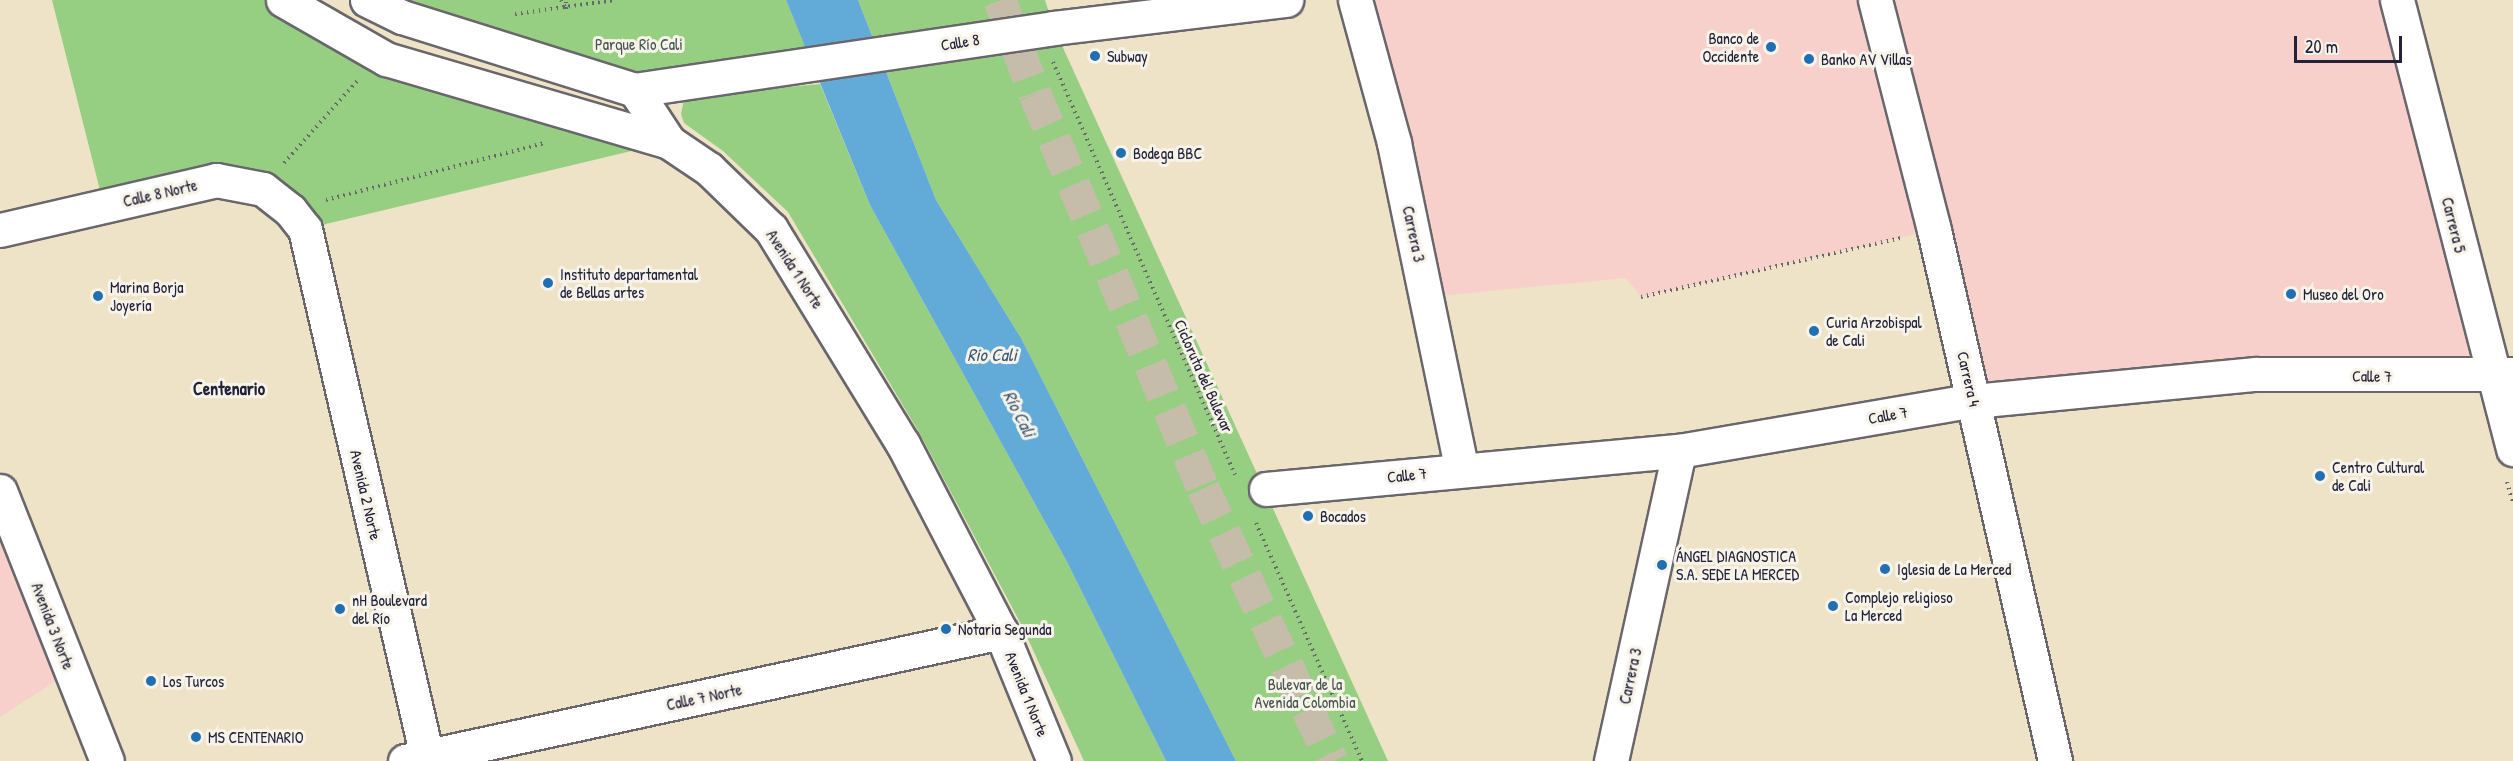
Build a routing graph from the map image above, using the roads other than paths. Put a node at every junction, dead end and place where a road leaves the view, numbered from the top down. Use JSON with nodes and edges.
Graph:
{"nodes":[{"id":1,"x":283,"y":0,"type":"edge"},
{"id":2,"x":367,"y":0,"type":"edge"},
{"id":3,"x":1286,"y":0,"type":"edge"},
{"id":4,"x":1355,"y":0,"type":"edge"},
{"id":5,"x":1875,"y":0,"type":"edge"},
{"id":6,"x":2397,"y":0,"type":"edge"},
{"id":7,"x":635,"y":90,"type":"junction"},
{"id":8,"x":669,"y":142,"type":"junction"},
{"id":9,"x":298,"y":219,"type":"joint"},
{"id":10,"x":0,"y":230,"type":"edge"},
{"id":11,"x":2504,"y":375,"type":"edge"},
{"id":12,"x":1974,"y":400,"type":"junction"},
{"id":13,"x":2513,"y":449,"type":"edge"},
{"id":14,"x":1679,"y":451,"type":"junction"},
{"id":15,"x":1462,"y":470,"type":"junction"},
{"id":16,"x":0,"y":491,"type":"edge"},
{"id":17,"x":1252,"y":495,"type":"road end"},
{"id":18,"x":1001,"y":632,"type":"junction"},
{"id":19,"x":420,"y":759,"type":"edge"},
{"id":20,"x":107,"y":761,"type":"edge"},
{"id":21,"x":1054,"y":761,"type":"edge"},
{"id":22,"x":1611,"y":761,"type":"edge"},
{"id":23,"x":2055,"y":761,"type":"edge"}],
"edges":[{"from":1,"to":8,"type":"street","name":"Avenida 1 Norte"},
{"from":2,"to":7,"type":"street"},
{"from":3,"to":7,"type":"street","name":"Calle 8"},
{"from":4,"to":15,"type":"street","name":"Carrera 3"},
{"from":5,"to":12,"type":"street","name":"Carrera 4"},
{"from":6,"to":11,"type":"street","name":"Carrera 5"},
{"from":7,"to":8,"type":"street"},
{"from":8,"to":18,"type":"street","name":"Avenida 1 Norte"},
{"from":9,"to":10,"type":"street","name":"Calle 8 Norte"},
{"from":9,"to":19,"type":"street","name":"Avenida 2 Norte"},
{"from":11,"to":12,"type":"street","name":"Calle 7"},
{"from":11,"to":13,"type":"street","name":"Carrera 5"},
{"from":12,"to":14,"type":"street","name":"Calle 7"},
{"from":12,"to":23,"type":"street","name":"Carrera 4"},
{"from":14,"to":15,"type":"street","name":"Calle 7"},
{"from":14,"to":22,"type":"street","name":"Carrera 3"},
{"from":15,"to":17,"type":"street","name":"Calle 7"},
{"from":16,"to":20,"type":"street","name":"Avenida 3 Norte"},
{"from":18,"to":19,"type":"street","name":"Calle 7 Norte"},
{"from":18,"to":21,"type":"street","name":"Avenida 1 Norte"}]}
